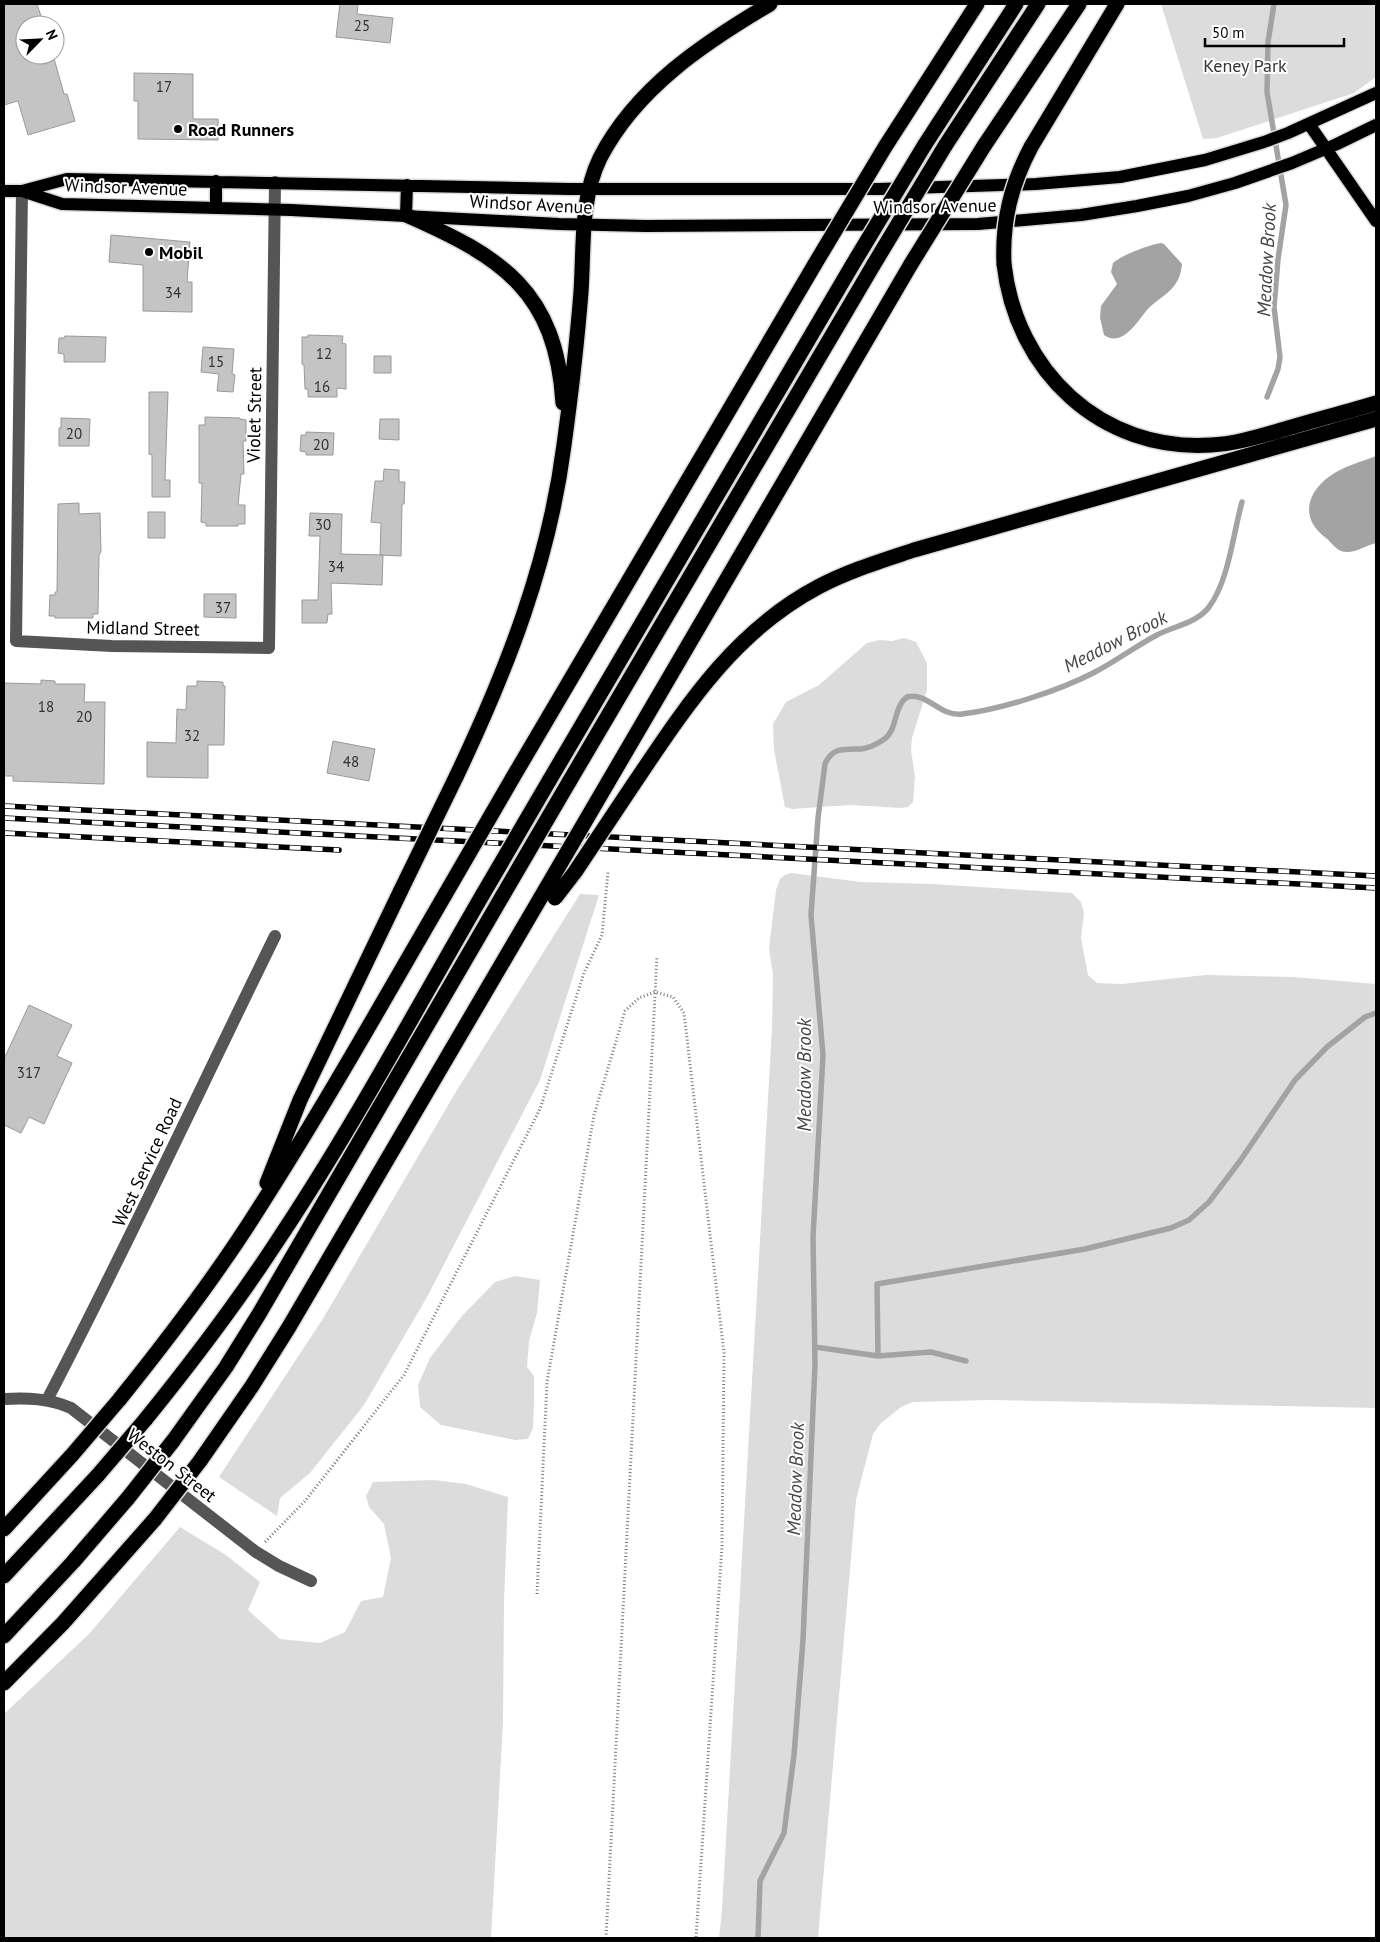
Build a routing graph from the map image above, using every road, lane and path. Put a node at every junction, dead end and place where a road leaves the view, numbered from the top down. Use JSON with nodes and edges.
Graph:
{"nodes":[{"id":1,"x":770,"y":4,"type":"edge"},
{"id":2,"x":978,"y":4,"type":"edge"},
{"id":3,"x":1016,"y":4,"type":"edge"},
{"id":4,"x":1038,"y":4,"type":"edge"},
{"id":5,"x":1079,"y":4,"type":"edge"},
{"id":6,"x":1117,"y":4,"type":"edge"},
{"id":7,"x":1376,"y":93,"type":"edge"},
{"id":8,"x":1310,"y":124,"type":"junction"},
{"id":9,"x":1376,"y":125,"type":"edge"},
{"id":10,"x":1326,"y":149,"type":"junction"},
{"id":11,"x":216,"y":181,"type":"junction"},
{"id":12,"x":275,"y":182,"type":"junction"},
{"id":13,"x":407,"y":185,"type":"junction"},
{"id":14,"x":590,"y":189,"type":"junction"},
{"id":15,"x":4,"y":191,"type":"edge"},
{"id":16,"x":22,"y":191,"type":"junction"},
{"id":17,"x":216,"y":207,"type":"junction"},
{"id":18,"x":274,"y":209,"type":"junction"},
{"id":19,"x":406,"y":215,"type":"junction"},
{"id":20,"x":1376,"y":221,"type":"edge"},
{"id":21,"x":585,"y":225,"type":"junction"},
{"id":22,"x":1376,"y":403,"type":"edge"},
{"id":23,"x":1376,"y":419,"type":"edge"},
{"id":24,"x":564,"y":447,"type":"junction"},
{"id":25,"x":269,"y":648,"type":"joint"},
{"id":26,"x":608,"y":872,"type":"dead end"},
{"id":27,"x":548,"y":897,"type":"junction"},
{"id":28,"x":275,"y":936,"type":"dead end"},
{"id":29,"x":657,"y":956,"type":"dead end"},
{"id":30,"x":655,"y":992,"type":"junction"},
{"id":31,"x":258,"y":1209,"type":"junction"},
{"id":32,"x":4,"y":1399,"type":"edge"},
{"id":33,"x":46,"y":1400,"type":"junction"},
{"id":34,"x":4,"y":1529,"type":"edge"},
{"id":35,"x":256,"y":1552,"type":"junction"},
{"id":36,"x":4,"y":1576,"type":"edge"},
{"id":37,"x":311,"y":1581,"type":"dead end"},
{"id":38,"x":537,"y":1594,"type":"dead end"},
{"id":39,"x":4,"y":1636,"type":"edge"},
{"id":40,"x":4,"y":1683,"type":"edge"},
{"id":41,"x":606,"y":1938,"type":"edge"},
{"id":42,"x":696,"y":1938,"type":"edge"}],
"edges":[{"from":1,"to":14,"type":"highway"},
{"from":2,"to":31,"type":"highway","bridge":true},
{"from":3,"to":36,"type":"highway","bridge":true},
{"from":4,"to":39,"type":"highway","bridge":true},
{"from":5,"to":27,"type":"highway","bridge":true},
{"from":6,"to":22,"type":"highway","bridge":true},
{"from":7,"to":8,"type":"main road","name":"Windsor Avenue"},
{"from":8,"to":10,"type":"main road"},
{"from":8,"to":14,"type":"main road","name":"Windsor Avenue"},
{"from":9,"to":10,"type":"main road","name":"Windsor Avenue"},
{"from":10,"to":20,"type":"main road"},
{"from":10,"to":21,"type":"main road","name":"Windsor Avenue"},
{"from":11,"to":12,"type":"main road","name":"Windsor Avenue"},
{"from":11,"to":16,"type":"main road","name":"Windsor Avenue"},
{"from":11,"to":17,"type":"main road"},
{"from":12,"to":13,"type":"main road","name":"Windsor Avenue"},
{"from":12,"to":18,"type":"street","name":"Violet Street"},
{"from":13,"to":14,"type":"main road","name":"Windsor Avenue"},
{"from":13,"to":19,"type":"main road"},
{"from":14,"to":21,"type":"highway"},
{"from":15,"to":16,"type":"main road"},
{"from":16,"to":17,"type":"main road","name":"Windsor Avenue"},
{"from":16,"to":25,"type":"street","name":"Midland Street"},
{"from":17,"to":18,"type":"main road","name":"Windsor Avenue"},
{"from":18,"to":19,"type":"main road","name":"Windsor Avenue"},
{"from":18,"to":25,"type":"street","name":"Violet Street"},
{"from":19,"to":21,"type":"main road","name":"Windsor Avenue"},
{"from":19,"to":24,"type":"highway"},
{"from":21,"to":24,"type":"highway"},
{"from":23,"to":27,"type":"highway","bridge":true},
{"from":24,"to":31,"type":"highway","bridge":true},
{"from":26,"to":35,"type":"path"},
{"from":27,"to":40,"type":"highway","bridge":true},
{"from":28,"to":33,"type":"street","name":"West Service Road"},
{"from":29,"to":30,"type":"path"},
{"from":30,"to":38,"type":"path"},
{"from":30,"to":41,"type":"path"},
{"from":30,"to":42,"type":"path"},
{"from":31,"to":34,"type":"highway","bridge":true},
{"from":32,"to":33,"type":"street","name":"Weston Street"},
{"from":33,"to":35,"type":"street","name":"Weston Street"},
{"from":35,"to":37,"type":"street","name":"Weston Street"}]}
